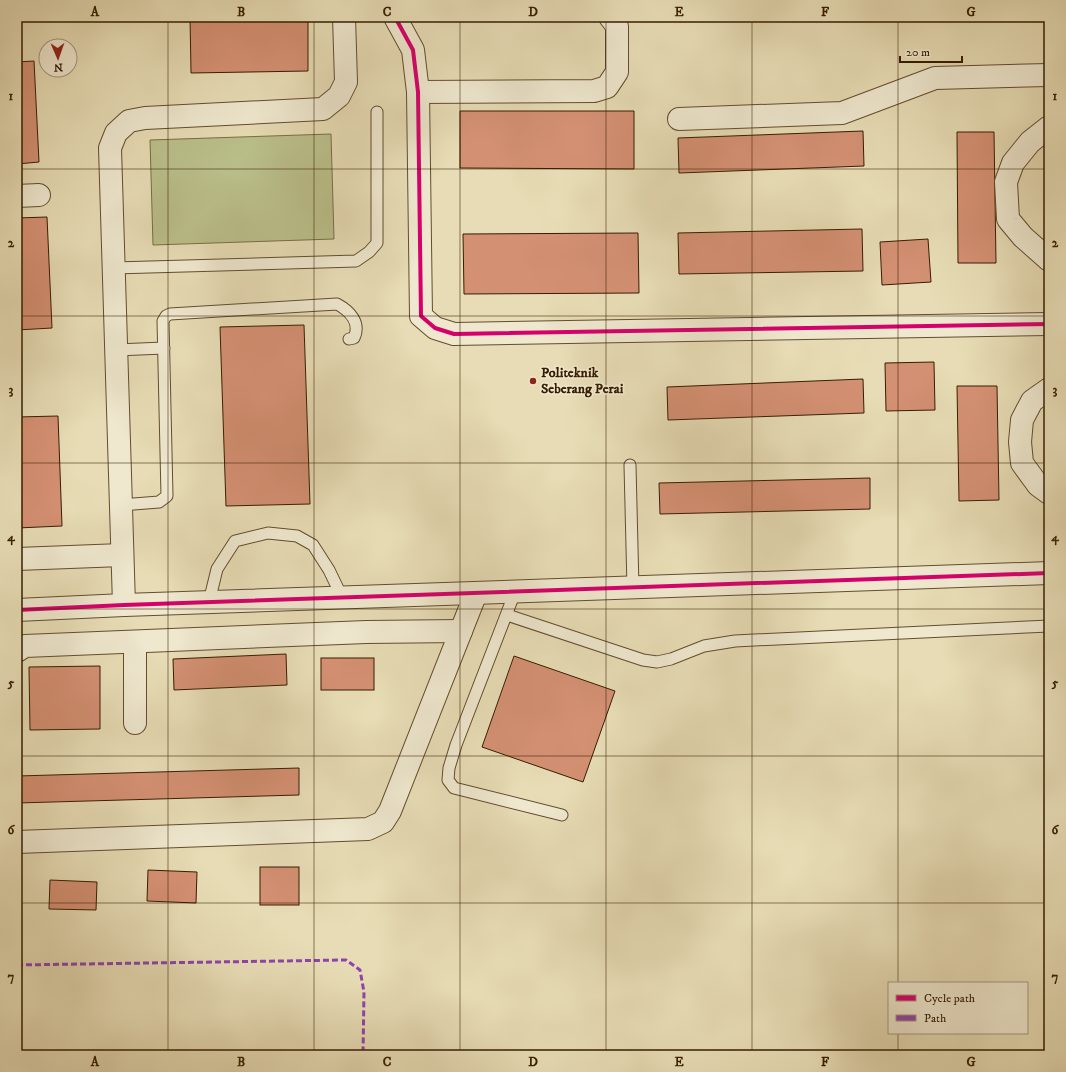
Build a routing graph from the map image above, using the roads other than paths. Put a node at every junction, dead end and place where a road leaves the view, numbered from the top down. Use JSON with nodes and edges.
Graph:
{"nodes":[{"id":1,"x":344,"y":17,"type":"edge"},
{"id":2,"x":395,"y":17,"type":"edge"},
{"id":3,"x":610,"y":17,"type":"edge"},
{"id":4,"x":1049,"y":75,"type":"edge"},
{"id":5,"x":418,"y":92,"type":"junction"},
{"id":6,"x":377,"y":112,"type":"dead end"},
{"id":7,"x":679,"y":119,"type":"dead end"},
{"id":8,"x":1049,"y":127,"type":"edge"},
{"id":9,"x":39,"y":195,"type":"dead end"},
{"id":10,"x":17,"y":196,"type":"edge"},
{"id":11,"x":1049,"y":260,"type":"edge"},
{"id":12,"x":114,"y":268,"type":"junction"},
{"id":13,"x":1049,"y":324,"type":"edge"},
{"id":14,"x":349,"y":339,"type":"dead end"},
{"id":15,"x":164,"y":348,"type":"junction"},
{"id":16,"x":116,"y":350,"type":"junction"},
{"id":17,"x":1049,"y":389,"type":"edge"},
{"id":18,"x":630,"y":465,"type":"dead end"},
{"id":19,"x":1049,"y":493,"type":"edge"},
{"id":20,"x":121,"y":505,"type":"junction"},
{"id":21,"x":122,"y":555,"type":"junction"},
{"id":22,"x":17,"y":559,"type":"edge"},
{"id":23,"x":1049,"y":573,"type":"edge"},
{"id":24,"x":633,"y":588,"type":"junction"},
{"id":25,"x":515,"y":592,"type":"junction"},
{"id":26,"x":476,"y":593,"type":"junction"},
{"id":27,"x":342,"y":597,"type":"junction"},
{"id":28,"x":209,"y":602,"type":"junction"},
{"id":29,"x":124,"y":605,"type":"junction"},
{"id":30,"x":17,"y":610,"type":"edge"},
{"id":31,"x":507,"y":615,"type":"junction"},
{"id":32,"x":1049,"y":626,"type":"edge"},
{"id":33,"x":461,"y":631,"type":"junction"},
{"id":34,"x":135,"y":642,"type":"junction"},
{"id":35,"x":17,"y":652,"type":"edge"},
{"id":36,"x":136,"y":723,"type":"dead end"},
{"id":37,"x":562,"y":815,"type":"dead end"},
{"id":38,"x":17,"y":842,"type":"edge"}],
"edges":[{"from":1,"to":12,"type":"street"},
{"from":2,"to":5,"type":"street"},
{"from":3,"to":5,"type":"street"},
{"from":4,"to":7,"type":"street"},
{"from":5,"to":13,"type":"street"},
{"from":6,"to":12,"type":"lane"},
{"from":8,"to":11,"type":"street"},
{"from":9,"to":10,"type":"street"},
{"from":12,"to":16,"type":"street"},
{"from":14,"to":15,"type":"lane"},
{"from":15,"to":16,"type":"lane"},
{"from":15,"to":20,"type":"lane"},
{"from":16,"to":20,"type":"street"},
{"from":17,"to":19,"type":"street"},
{"from":18,"to":24,"type":"lane"},
{"from":20,"to":21,"type":"street"},
{"from":21,"to":22,"type":"street"},
{"from":21,"to":29,"type":"street"},
{"from":23,"to":24,"type":"street"},
{"from":24,"to":25,"type":"street"},
{"from":25,"to":26,"type":"street"},
{"from":25,"to":31,"type":"lane"},
{"from":26,"to":27,"type":"street"},
{"from":26,"to":33,"type":"street"},
{"from":27,"to":28,"type":"street"},
{"from":27,"to":28,"type":"lane"},
{"from":28,"to":29,"type":"street"},
{"from":29,"to":30,"type":"street"},
{"from":31,"to":32,"type":"lane"},
{"from":31,"to":37,"type":"lane"},
{"from":33,"to":34,"type":"street"},
{"from":33,"to":38,"type":"street"},
{"from":34,"to":35,"type":"street"},
{"from":34,"to":36,"type":"street"}]}
